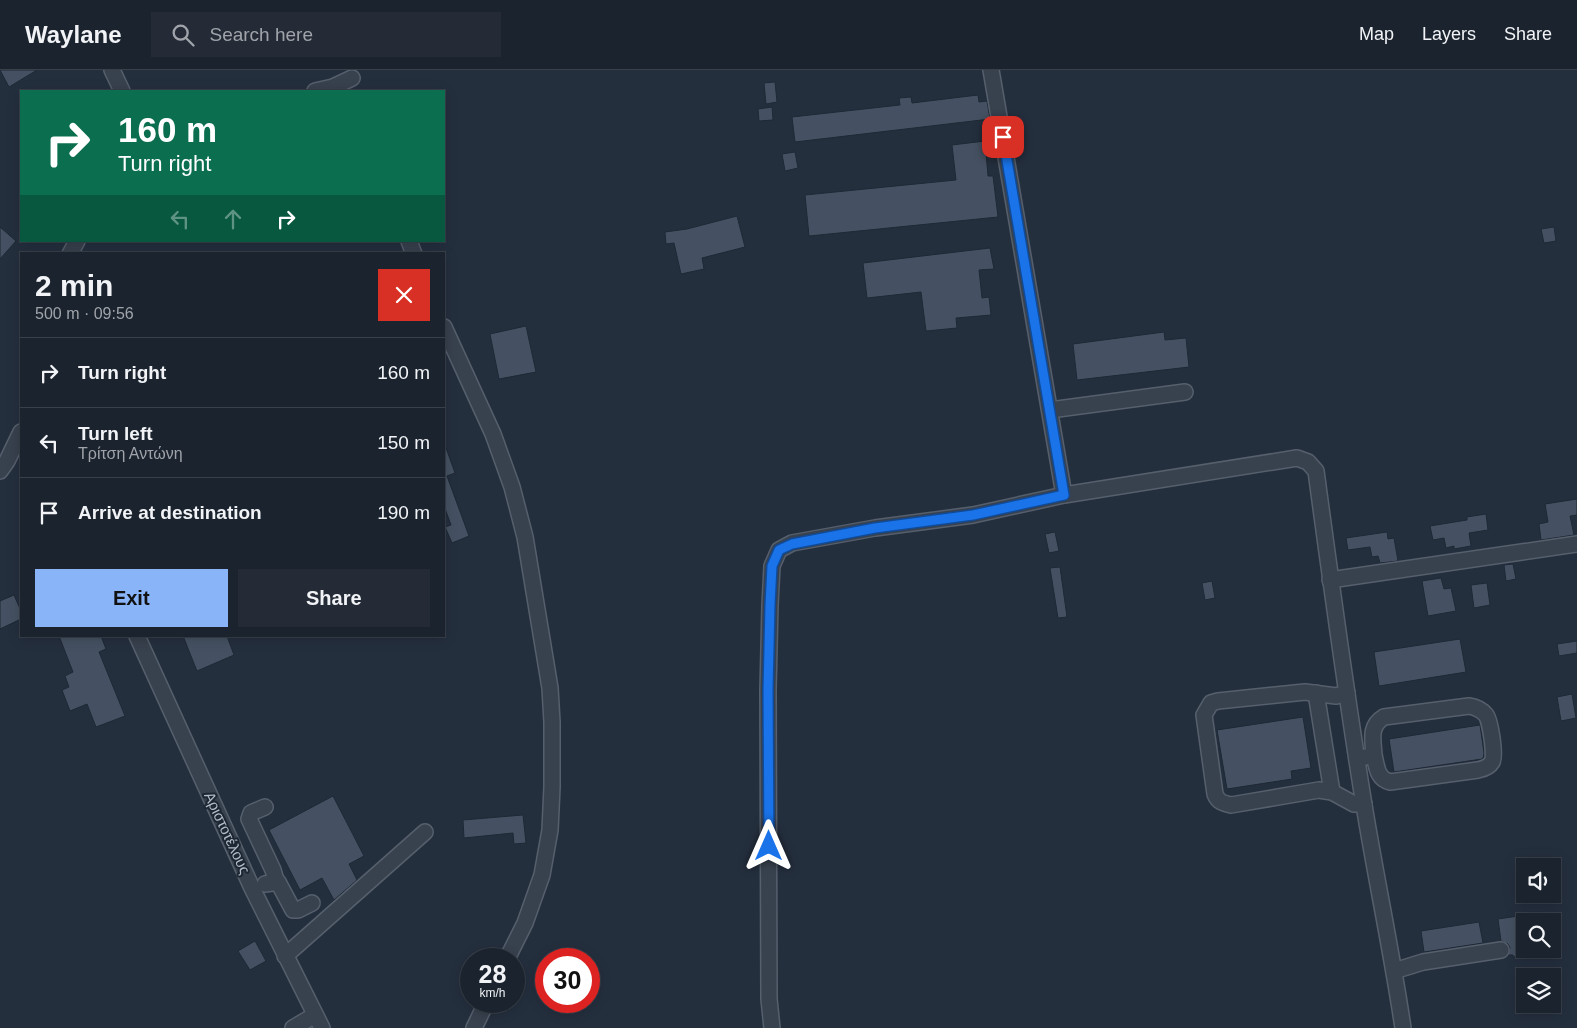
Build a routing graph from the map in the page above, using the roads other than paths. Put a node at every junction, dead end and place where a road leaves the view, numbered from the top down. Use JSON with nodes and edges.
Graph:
{"nodes":[{"id":1,"x":112,"y":70,"type":"edge"},
{"id":2,"x":991,"y":70,"type":"edge"},
{"id":3,"x":354,"y":80,"type":"edge"},
{"id":4,"x":122,"y":90,"type":"edge"},
{"id":5,"x":320,"y":90,"type":"edge"},
{"id":6,"x":445,"y":329,"type":"edge"},
{"id":7,"x":1185,"y":392,"type":"dead end"},
{"id":8,"x":1050,"y":410,"type":"junction"},
{"id":9,"x":20,"y":434,"type":"edge"},
{"id":10,"x":0,"y":471,"type":"edge"},
{"id":11,"x":1064,"y":495,"type":"junction"},
{"id":12,"x":1577,"y":544,"type":"edge"},
{"id":13,"x":1330,"y":580,"type":"junction"},
{"id":14,"x":137,"y":637,"type":"edge"},
{"id":15,"x":1347,"y":692,"type":"junction"},
{"id":16,"x":1316,"y":693,"type":"junction"},
{"id":17,"x":1374,"y":755,"type":"junction"},
{"id":18,"x":1357,"y":759,"type":"junction"},
{"id":19,"x":1332,"y":792,"type":"junction"},
{"id":20,"x":1364,"y":804,"type":"junction"},
{"id":21,"x":265,"y":807,"type":"dead end"},
{"id":22,"x":425,"y":832,"type":"dead end"},
{"id":23,"x":273,"y":882,"type":"junction"},
{"id":24,"x":252,"y":888,"type":"junction"},
{"id":25,"x":312,"y":903,"type":"dead end"},
{"id":26,"x":512,"y":948,"type":"edge"},
{"id":27,"x":1501,"y":950,"type":"dead end"},
{"id":28,"x":285,"y":956,"type":"junction"},
{"id":29,"x":1394,"y":972,"type":"junction"},
{"id":30,"x":481,"y":1013,"type":"edge"},
{"id":31,"x":318,"y":1021,"type":"edge"},
{"id":32,"x":297,"y":1027,"type":"edge"},
{"id":33,"x":474,"y":1028,"type":"edge"},
{"id":34,"x":772,"y":1028,"type":"edge"},
{"id":35,"x":1403,"y":1028,"type":"edge"}],
"edges":[{"from":1,"to":4,"type":"street"},
{"from":2,"to":8,"type":"street"},
{"from":3,"to":5,"type":"street"},
{"from":6,"to":26,"type":"street"},
{"from":7,"to":8,"type":"street"},
{"from":8,"to":11,"type":"street"},
{"from":9,"to":10,"type":"street"},
{"from":11,"to":13,"type":"street"},
{"from":11,"to":34,"type":"street"},
{"from":12,"to":13,"type":"street"},
{"from":13,"to":15,"type":"street"},
{"from":14,"to":24,"type":"street","name":"Αριστοτέλους"},
{"from":15,"to":16,"type":"street"},
{"from":15,"to":18,"type":"street"},
{"from":16,"to":19,"type":"street"},
{"from":16,"to":19,"type":"street"},
{"from":17,"to":17,"type":"street"},
{"from":17,"to":18,"type":"street"},
{"from":18,"to":20,"type":"street"},
{"from":19,"to":20,"type":"street"},
{"from":20,"to":29,"type":"street"},
{"from":21,"to":23,"type":"street"},
{"from":22,"to":28,"type":"street"},
{"from":23,"to":24,"type":"street"},
{"from":23,"to":25,"type":"street"},
{"from":24,"to":28,"type":"street","name":"Αριστοτέλους"},
{"from":27,"to":29,"type":"street"},
{"from":28,"to":31,"type":"street","name":"Αριστοτέλους"},
{"from":29,"to":35,"type":"street"},
{"from":30,"to":33,"type":"street"},
{"from":31,"to":32,"type":"street"}]}
